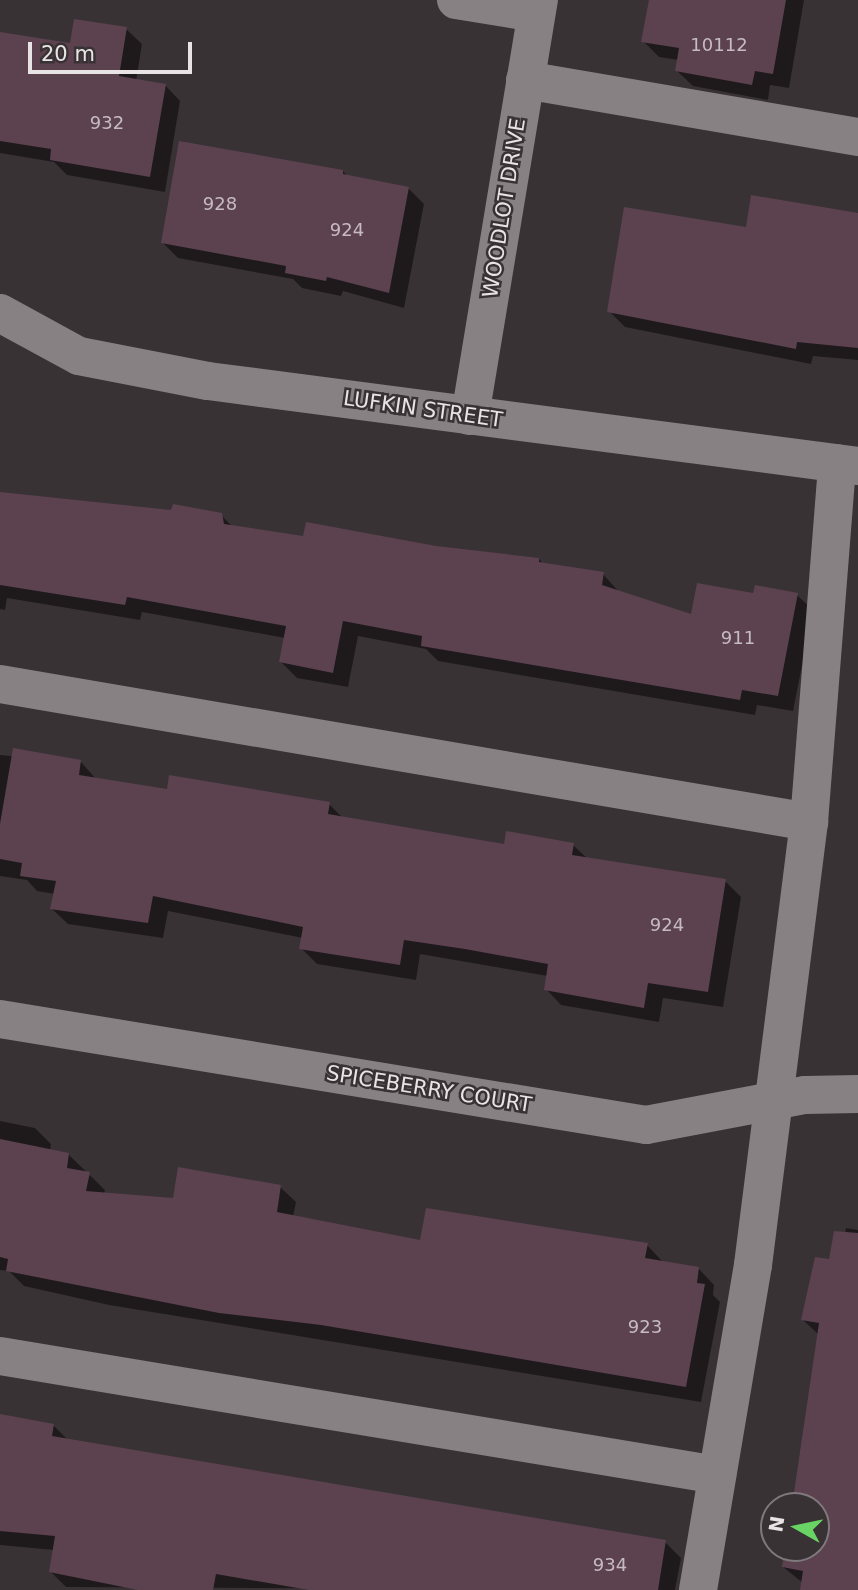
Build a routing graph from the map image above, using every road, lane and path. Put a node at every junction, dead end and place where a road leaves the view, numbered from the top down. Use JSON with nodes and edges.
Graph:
{"nodes":[{"id":1,"x":456,"y":0,"type":"edge"},
{"id":2,"x":538,"y":7,"type":"edge"},
{"id":3,"x":525,"y":80,"type":"junction"},
{"id":4,"x":858,"y":137,"type":"edge"},
{"id":5,"x":0,"y":313,"type":"edge"},
{"id":6,"x":470,"y":416,"type":"junction"},
{"id":7,"x":847,"y":465,"type":"edge"},
{"id":8,"x":0,"y":684,"type":"edge"},
{"id":9,"x":809,"y":822,"type":"junction"},
{"id":10,"x":0,"y":1019,"type":"edge"},
{"id":11,"x":858,"y":1094,"type":"edge"},
{"id":12,"x":774,"y":1102,"type":"junction"},
{"id":13,"x":0,"y":1356,"type":"edge"},
{"id":14,"x":717,"y":1475,"type":"junction"},
{"id":15,"x":698,"y":1590,"type":"edge"}],
"edges":[{"from":1,"to":2,"type":"street"},
{"from":2,"to":3,"type":"street","name":"WOODLOT DRIVE"},
{"from":3,"to":4,"type":"street"},
{"from":3,"to":6,"type":"street","name":"WOODLOT DRIVE"},
{"from":5,"to":6,"type":"street","name":"LUFKIN STREET"},
{"from":6,"to":7,"type":"street","name":"LUFKIN STREET"},
{"from":7,"to":9,"type":"street"},
{"from":8,"to":9,"type":"street"},
{"from":9,"to":12,"type":"street"},
{"from":10,"to":12,"type":"street","name":"SPICEBERRY COURT"},
{"from":11,"to":12,"type":"street","name":"SPICEBERRY COURT"},
{"from":12,"to":14,"type":"street"},
{"from":13,"to":14,"type":"street"},
{"from":14,"to":15,"type":"street"}]}
